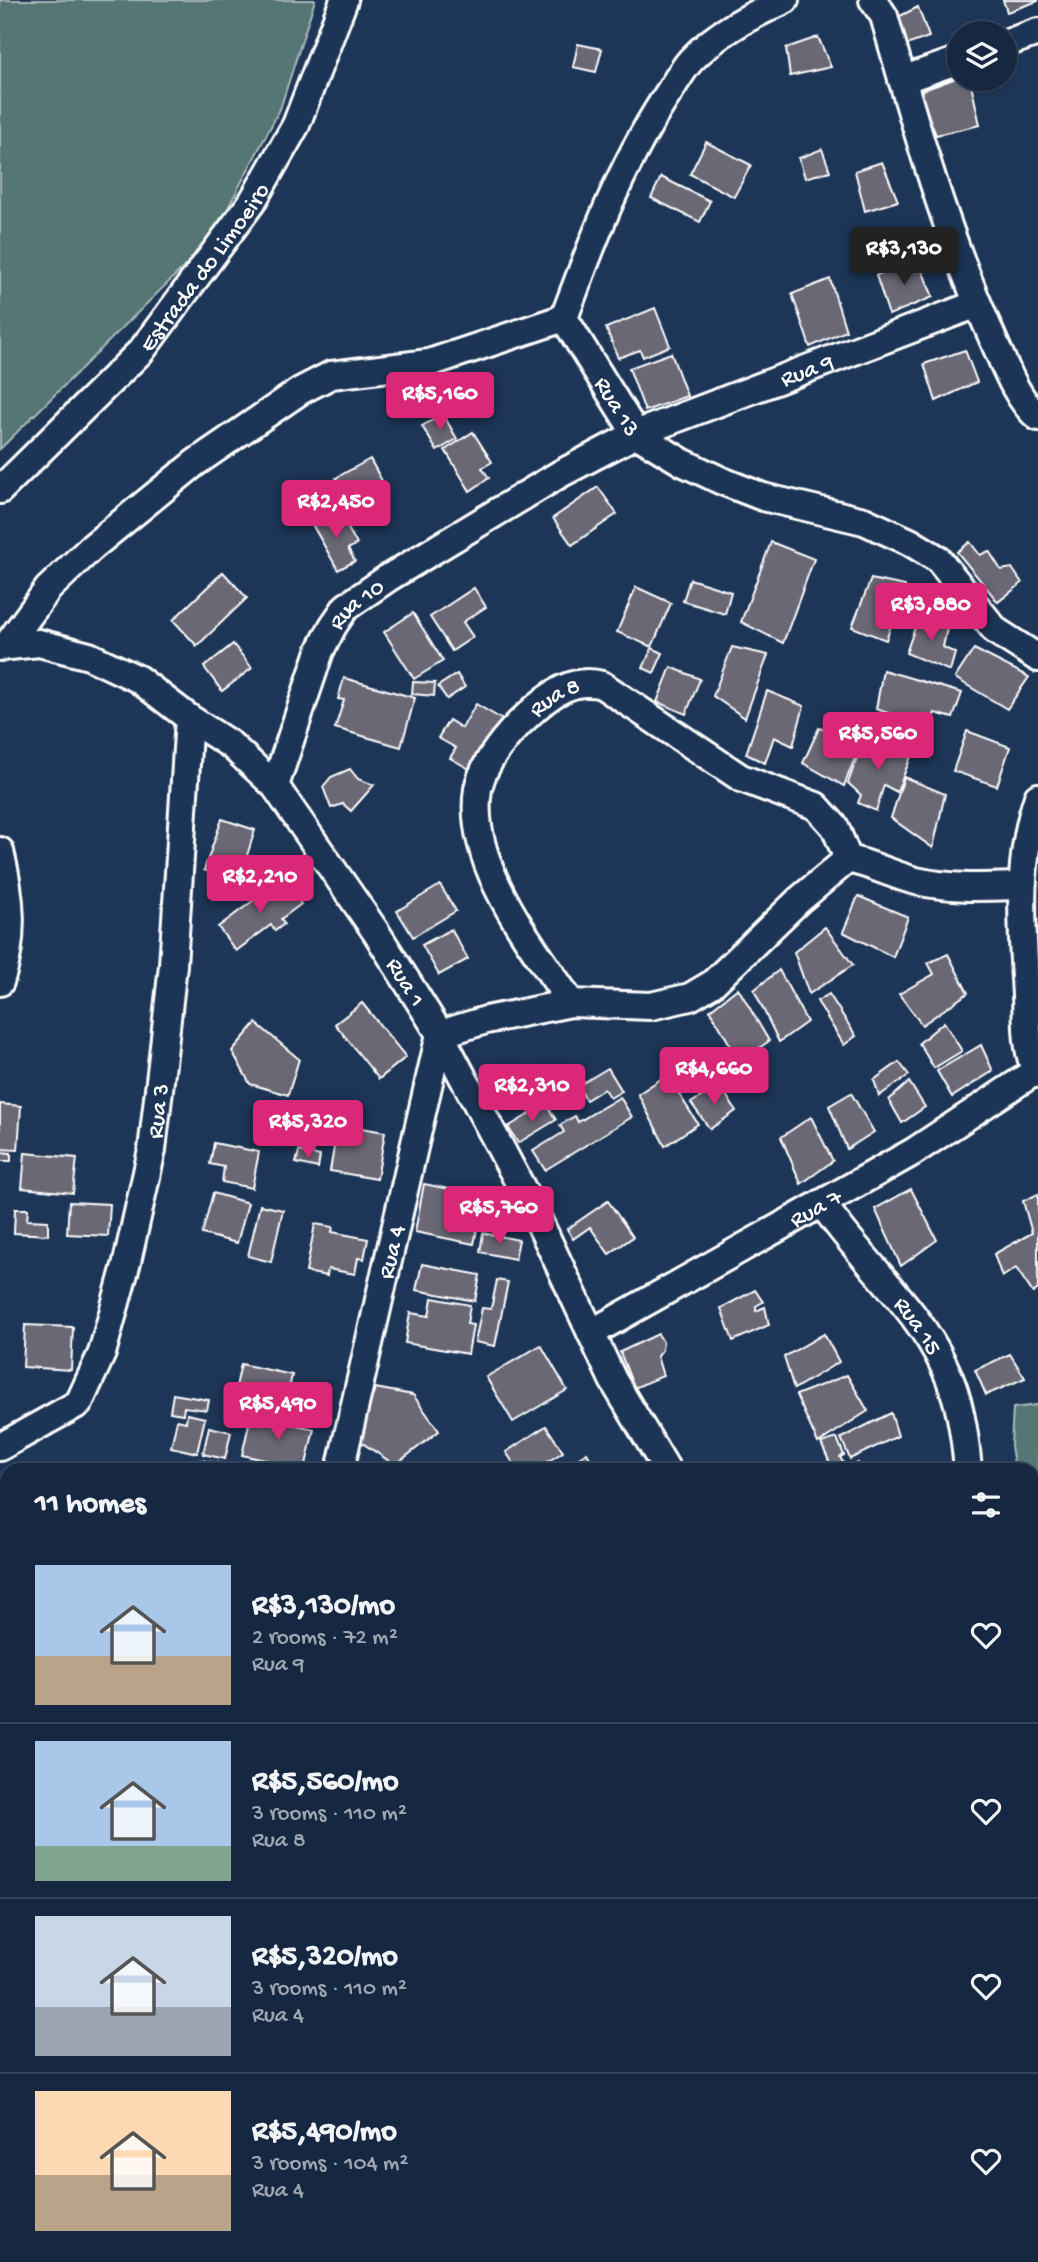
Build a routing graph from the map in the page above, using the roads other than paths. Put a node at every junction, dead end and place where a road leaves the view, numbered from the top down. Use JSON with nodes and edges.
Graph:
{"nodes":[{"id":1,"x":344,"y":0,"type":"edge"},
{"id":2,"x":785,"y":0,"type":"edge"},
{"id":3,"x":873,"y":0,"type":"edge"},
{"id":4,"x":1038,"y":32,"type":"edge"},
{"id":5,"x":1017,"y":39,"type":"edge"},
{"id":6,"x":947,"y":64,"type":"edge"},
{"id":7,"x":902,"y":80,"type":"junction"},
{"id":8,"x":977,"y":304,"type":"junction"},
{"id":9,"x":564,"y":318,"type":"junction"},
{"id":10,"x":1038,"y":417,"type":"edge"},
{"id":11,"x":636,"y":434,"type":"junction"},
{"id":12,"x":0,"y":490,"type":"edge"},
{"id":13,"x":4,"y":646,"type":"edge"},
{"id":14,"x":1038,"y":658,"type":"edge"},
{"id":15,"x":189,"y":718,"type":"junction"},
{"id":16,"x":275,"y":786,"type":"junction"},
{"id":17,"x":1038,"y":797,"type":"edge"},
{"id":18,"x":0,"y":851,"type":"edge"},
{"id":19,"x":848,"y":859,"type":"junction"},
{"id":20,"x":1021,"y":886,"type":"junction"},
{"id":21,"x":0,"y":982,"type":"edge"},
{"id":22,"x":571,"y":1003,"type":"junction"},
{"id":23,"x":440,"y":1034,"type":"junction"},
{"id":24,"x":1037,"y":1073,"type":"edge"},
{"id":25,"x":822,"y":1203,"type":"junction"},
{"id":26,"x":591,"y":1333,"type":"junction"},
{"id":27,"x":0,"y":1447,"type":"edge"},
{"id":28,"x":342,"y":1463,"type":"edge"},
{"id":29,"x":663,"y":1463,"type":"edge"},
{"id":30,"x":967,"y":1463,"type":"edge"}],
"edges":[{"from":1,"to":12,"type":"street","name":"Estrada do Limoeiro"},
{"from":2,"to":9,"type":"street"},
{"from":3,"to":7,"type":"street"},
{"from":4,"to":5,"type":"street"},
{"from":6,"to":7,"type":"street"},
{"from":7,"to":8,"type":"street"},
{"from":8,"to":10,"type":"street"},
{"from":8,"to":11,"type":"street","name":"Rua 9"},
{"from":9,"to":11,"type":"street","name":"Rua 13"},
{"from":9,"to":13,"type":"street"},
{"from":11,"to":14,"type":"street","name":"Rua 13"},
{"from":11,"to":16,"type":"street","name":"Rua 10"},
{"from":13,"to":15,"type":"street","name":"Rua 1"},
{"from":15,"to":16,"type":"street","name":"Rua 1"},
{"from":15,"to":27,"type":"street","name":"Rua 3"},
{"from":16,"to":23,"type":"street","name":"Rua 1"},
{"from":17,"to":20,"type":"street"},
{"from":18,"to":21,"type":"street"},
{"from":19,"to":20,"type":"street"},
{"from":19,"to":22,"type":"street"},
{"from":19,"to":22,"type":"street","name":"Rua 8"},
{"from":20,"to":24,"type":"street"},
{"from":22,"to":23,"type":"street"},
{"from":23,"to":26,"type":"street","name":"Rua 1"},
{"from":23,"to":28,"type":"street","name":"Rua 4"},
{"from":24,"to":25,"type":"street","name":"Rua 7"},
{"from":25,"to":26,"type":"street","name":"Rua 7"},
{"from":25,"to":30,"type":"street","name":"Rua 15"},
{"from":26,"to":29,"type":"street","name":"Rua 1"}]}
